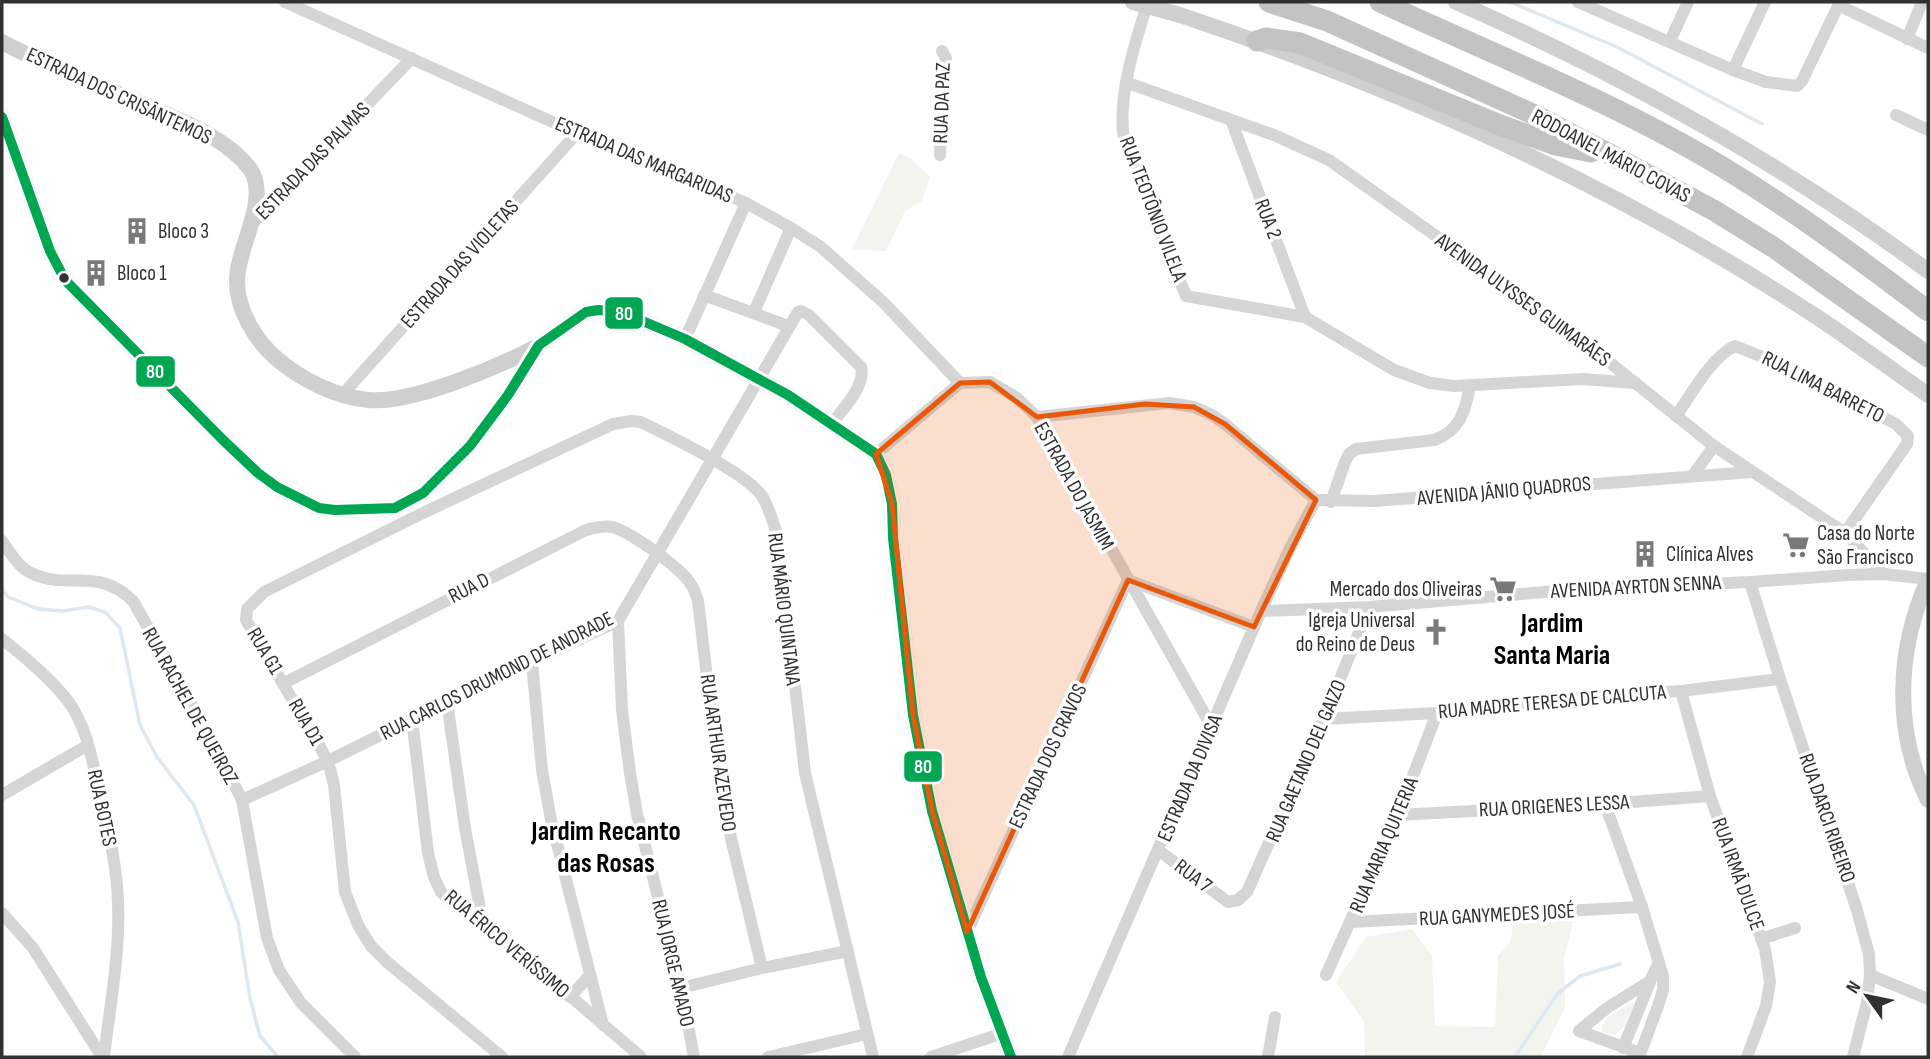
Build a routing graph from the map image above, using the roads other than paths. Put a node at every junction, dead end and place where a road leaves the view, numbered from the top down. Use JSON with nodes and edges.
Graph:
{"nodes":[{"id":1,"x":285,"y":2,"type":"edge"},
{"id":2,"x":1133,"y":2,"type":"edge"},
{"id":3,"x":1148,"y":2,"type":"edge"},
{"id":4,"x":1269,"y":2,"type":"edge"},
{"id":5,"x":1380,"y":2,"type":"edge"},
{"id":6,"x":1455,"y":2,"type":"edge"},
{"id":7,"x":1578,"y":2,"type":"edge"},
{"id":8,"x":1688,"y":2,"type":"edge"},
{"id":9,"x":1765,"y":2,"type":"edge"},
{"id":10,"x":1922,"y":2,"type":"edge"},
{"id":11,"x":1839,"y":3,"type":"edge"},
{"id":12,"x":1907,"y":39,"type":"junction"},
{"id":13,"x":1257,"y":41,"type":"junction"},
{"id":14,"x":1670,"y":41,"type":"junction"},
{"id":15,"x":4,"y":44,"type":"edge"},
{"id":16,"x":1928,"y":48,"type":"edge"},
{"id":17,"x":942,"y":51,"type":"dead end"},
{"id":18,"x":412,"y":58,"type":"junction"},
{"id":19,"x":1733,"y":70,"type":"junction"},
{"id":20,"x":1128,"y":83,"type":"junction"},
{"id":21,"x":1896,"y":115,"type":"dead end"},
{"id":22,"x":2,"y":117,"type":"edge"},
{"id":23,"x":1231,"y":120,"type":"junction"},
{"id":24,"x":1928,"y":130,"type":"edge"},
{"id":25,"x":578,"y":133,"type":"junction"},
{"id":26,"x":940,"y":155,"type":"dead end"},
{"id":27,"x":1617,"y":158,"type":"junction"},
{"id":28,"x":746,"y":203,"type":"junction"},
{"id":29,"x":248,"y":228,"type":"junction"},
{"id":30,"x":792,"y":228,"type":"junction"},
{"id":31,"x":1928,"y":271,"type":"edge"},
{"id":32,"x":704,"y":295,"type":"junction"},
{"id":33,"x":1928,"y":311,"type":"edge"},
{"id":34,"x":754,"y":312,"type":"junction"},
{"id":35,"x":1306,"y":317,"type":"junction"},
{"id":36,"x":788,"y":326,"type":"junction"},
{"id":37,"x":685,"y":339,"type":"junction"},
{"id":38,"x":539,"y":345,"type":"junction"},
{"id":39,"x":1928,"y":357,"type":"edge"},
{"id":40,"x":1604,"y":359,"type":"junction"},
{"id":41,"x":1583,"y":379,"type":"junction"},
{"id":42,"x":758,"y":380,"type":"junction"},
{"id":43,"x":960,"y":383,"type":"junction"},
{"id":44,"x":1635,"y":383,"type":"junction"},
{"id":45,"x":1471,"y":386,"type":"junction"},
{"id":46,"x":343,"y":394,"type":"junction"},
{"id":47,"x":1928,"y":395,"type":"edge"},
{"id":48,"x":1676,"y":416,"type":"junction"},
{"id":49,"x":1037,"y":417,"type":"junction"},
{"id":50,"x":832,"y":424,"type":"junction"},
{"id":51,"x":1714,"y":446,"type":"junction"},
{"id":52,"x":876,"y":454,"type":"junction"},
{"id":53,"x":710,"y":458,"type":"junction"},
{"id":54,"x":1751,"y":472,"type":"junction"},
{"id":55,"x":1693,"y":475,"type":"junction"},
{"id":56,"x":1316,"y":500,"type":"junction"},
{"id":57,"x":1331,"y":502,"type":"junction"},
{"id":58,"x":1845,"y":533,"type":"junction"},
{"id":59,"x":2,"y":541,"type":"edge"},
{"id":60,"x":657,"y":552,"type":"junction"},
{"id":61,"x":1884,"y":574,"type":"junction"},
{"id":62,"x":1128,"y":580,"type":"junction"},
{"id":63,"x":1928,"y":580,"type":"edge"},
{"id":64,"x":1750,"y":582,"type":"junction"},
{"id":65,"x":1369,"y":607,"type":"junction"},
{"id":66,"x":1261,"y":611,"type":"junction"},
{"id":67,"x":246,"y":620,"type":"joint"},
{"id":68,"x":618,"y":621,"type":"junction"},
{"id":69,"x":1254,"y":627,"type":"junction"},
{"id":70,"x":2,"y":639,"type":"edge"},
{"id":71,"x":532,"y":663,"type":"junction"},
{"id":72,"x":1780,"y":679,"type":"junction"},
{"id":73,"x":284,"y":683,"type":"junction"},
{"id":74,"x":1681,"y":691,"type":"junction"},
{"id":75,"x":447,"y":702,"type":"junction"},
{"id":76,"x":1437,"y":713,"type":"junction"},
{"id":77,"x":412,"y":719,"type":"junction"},
{"id":78,"x":1324,"y":719,"type":"junction"},
{"id":79,"x":1212,"y":727,"type":"junction"},
{"id":80,"x":88,"y":745,"type":"junction"},
{"id":81,"x":328,"y":761,"type":"junction"},
{"id":82,"x":2,"y":795,"type":"edge"},
{"id":83,"x":1710,"y":796,"type":"junction"},
{"id":84,"x":242,"y":800,"type":"junction"},
{"id":85,"x":1928,"y":800,"type":"edge"},
{"id":86,"x":1605,"y":804,"type":"junction"},
{"id":87,"x":1398,"y":815,"type":"junction"},
{"id":88,"x":1158,"y":850,"type":"junction"},
{"id":89,"x":1228,"y":902,"type":"joint"},
{"id":90,"x":1642,"y":907,"type":"junction"},
{"id":91,"x":2,"y":913,"type":"edge"},
{"id":92,"x":1352,"y":922,"type":"junction"},
{"id":93,"x":483,"y":925,"type":"junction"},
{"id":94,"x":1795,"y":928,"type":"dead end"},
{"id":95,"x":967,"y":932,"type":"junction"},
{"id":96,"x":1761,"y":939,"type":"junction"},
{"id":97,"x":848,"y":951,"type":"junction"},
{"id":98,"x":1659,"y":962,"type":"junction"},
{"id":99,"x":762,"y":968,"type":"junction"},
{"id":100,"x":590,"y":975,"type":"junction"},
{"id":101,"x":1326,"y":975,"type":"dead end"},
{"id":102,"x":1870,"y":975,"type":"junction"},
{"id":103,"x":1650,"y":981,"type":"junction"},
{"id":104,"x":681,"y":988,"type":"junction"},
{"id":105,"x":570,"y":997,"type":"junction"},
{"id":106,"x":1928,"y":999,"type":"edge"},
{"id":107,"x":110,"y":1010,"type":"junction"},
{"id":108,"x":1275,"y":1017,"type":"dead end"},
{"id":109,"x":603,"y":1026,"type":"junction"},
{"id":110,"x":84,"y":1028,"type":"junction"},
{"id":111,"x":1003,"y":1033,"type":"junction"},
{"id":112,"x":867,"y":1034,"type":"junction"},
{"id":113,"x":1623,"y":1048,"type":"junction"},
{"id":114,"x":1640,"y":1055,"type":"edge"},
{"id":115,"x":103,"y":1057,"type":"edge"},
{"id":116,"x":355,"y":1057,"type":"edge"},
{"id":117,"x":502,"y":1057,"type":"edge"},
{"id":118,"x":641,"y":1057,"type":"edge"},
{"id":119,"x":694,"y":1057,"type":"edge"},
{"id":120,"x":768,"y":1057,"type":"edge"},
{"id":121,"x":873,"y":1057,"type":"edge"},
{"id":122,"x":930,"y":1057,"type":"edge"},
{"id":123,"x":1012,"y":1057,"type":"edge"},
{"id":124,"x":1068,"y":1057,"type":"edge"},
{"id":125,"x":1268,"y":1057,"type":"edge"},
{"id":126,"x":1747,"y":1057,"type":"edge"},
{"id":127,"x":1853,"y":1057,"type":"edge"}],
"edges":[{"from":1,"to":18,"type":"street","name":"ESTRADA DAS MARGARIDAS"},
{"from":2,"to":13,"type":"main road","bridge":true},
{"from":3,"to":20,"type":"street","name":"RUA TEOTÔNIO VILELA"},
{"from":4,"to":27,"type":"highway","name":"RODOANEL MÁRIO COVAS"},
{"from":5,"to":33,"type":"highway","name":"RODOANEL MÁRIO COVAS"},
{"from":6,"to":31,"type":"main road"},
{"from":7,"to":14,"type":"street"},
{"from":8,"to":14,"type":"street"},
{"from":9,"to":19,"type":"street"},
{"from":10,"to":12,"type":"street"},
{"from":11,"to":12,"type":"street"},
{"from":11,"to":19,"type":"street"},
{"from":12,"to":16,"type":"street"},
{"from":13,"to":27,"type":"highway"},
{"from":13,"to":47,"type":"main road"},
{"from":14,"to":19,"type":"street"},
{"from":15,"to":29,"type":"main road","name":"ESTRADA DOS CRISÂNTEMOS"},
{"from":17,"to":26,"type":"street","name":"RUA DA PAZ"},
{"from":18,"to":25,"type":"street","name":"ESTRADA DAS MARGARIDAS"},
{"from":18,"to":29,"type":"street","name":"ESTRADA DAS PALMAS"},
{"from":20,"to":23,"type":"street","name":"AVENIDA ULYSSES GUIMARÃES"},
{"from":20,"to":35,"type":"street","name":"RUA TEOTÔNIO VILELA"},
{"from":21,"to":24,"type":"street"},
{"from":22,"to":38,"type":"main road"},
{"from":23,"to":35,"type":"street","name":"RUA 2"},
{"from":23,"to":40,"type":"street","name":"AVENIDA ULYSSES GUIMARÃES"},
{"from":25,"to":28,"type":"street","name":"ESTRADA DAS MARGARIDAS"},
{"from":25,"to":46,"type":"street","name":"ESTRADA DAS VIOLETAS"},
{"from":27,"to":39,"type":"highway","name":"RODOANEL MÁRIO COVAS"},
{"from":28,"to":30,"type":"street","name":"ESTRADA DAS MARGARIDAS"},
{"from":28,"to":32,"type":"street"},
{"from":29,"to":46,"type":"main road","name":"ESTRADA DAS PALMAS"},
{"from":30,"to":34,"type":"street"},
{"from":30,"to":43,"type":"street","name":"ESTRADA DAS MARGARIDAS"},
{"from":32,"to":34,"type":"street"},
{"from":32,"to":37,"type":"street"},
{"from":34,"to":36,"type":"street"},
{"from":35,"to":45,"type":"street","name":"RUA TEOTÔNIO VILELA"},
{"from":36,"to":42,"type":"street","name":"RUA CARLOS DRUMOND DE ANDRADE"},
{"from":36,"to":50,"type":"street"},
{"from":37,"to":38,"type":"main road"},
{"from":37,"to":42,"type":"main road"},
{"from":38,"to":46,"type":"main road","name":"ESTRADA DAS PALMAS"},
{"from":40,"to":41,"type":"street"},
{"from":40,"to":44,"type":"street","name":"AVENIDA ULYSSES GUIMARÃES"},
{"from":41,"to":44,"type":"street","name":"RUA TEOTÔNIO VILELA"},
{"from":41,"to":45,"type":"street","name":"RUA TEOTÔNIO VILELA"},
{"from":42,"to":50,"type":"main road"},
{"from":42,"to":53,"type":"street","name":"RUA CARLOS DRUMOND DE ANDRADE"},
{"from":43,"to":49,"type":"street","name":"ESTRADA DO JASMIM"},
{"from":43,"to":52,"type":"street"},
{"from":44,"to":48,"type":"street","name":"AVENIDA ULYSSES GUIMARÃES"},
{"from":45,"to":57,"type":"street"},
{"from":48,"to":51,"type":"street","name":"AVENIDA ULYSSES GUIMARÃES"},
{"from":48,"to":58,"type":"street","name":"RUA LIMA BARRETO"},
{"from":49,"to":56,"type":"street"},
{"from":49,"to":62,"type":"street","name":"ESTRADA DO JASMIM"},
{"from":50,"to":52,"type":"main road"},
{"from":51,"to":54,"type":"street","name":"AVENIDA ULYSSES GUIMARÃES"},
{"from":51,"to":55,"type":"street"},
{"from":52,"to":95,"type":"main road"},
{"from":53,"to":60,"type":"street","name":"RUA CARLOS DRUMOND DE ANDRADE"},
{"from":53,"to":67,"type":"street","name":"RUA MÁRIO QUINTANA"},
{"from":53,"to":97,"type":"street","name":"RUA MÁRIO QUINTANA"},
{"from":54,"to":55,"type":"street","name":"AVENIDA JÂNIO QUADROS"},
{"from":54,"to":58,"type":"street","name":"AVENIDA ULYSSES GUIMARÃES"},
{"from":55,"to":57,"type":"street","name":"AVENIDA JÂNIO QUADROS"},
{"from":56,"to":57,"type":"street","name":"AVENIDA JÂNIO QUADROS"},
{"from":56,"to":66,"type":"street","name":"ESTRADA DA DIVISA"},
{"from":58,"to":61,"type":"street","name":"AVENIDA ULYSSES GUIMARÃES"},
{"from":59,"to":84,"type":"street","name":"RUA RACHEL DE QUEIROZ"},
{"from":60,"to":68,"type":"street","name":"RUA CARLOS DRUMOND DE ANDRADE"},
{"from":60,"to":73,"type":"street","name":"RUA D"},
{"from":60,"to":99,"type":"street","name":"RUA ARTHUR AZEVEDO"},
{"from":61,"to":63,"type":"street","name":"AVENIDA AYRTON SENNA"},
{"from":61,"to":64,"type":"street","name":"AVENIDA AYRTON SENNA"},
{"from":62,"to":69,"type":"street"},
{"from":62,"to":79,"type":"street","name":"ESTRADA DO JASMIM"},
{"from":62,"to":95,"type":"street","name":"ESTRADA DOS CRAVOS"},
{"from":63,"to":85,"type":"main road"},
{"from":64,"to":65,"type":"street","name":"AVENIDA AYRTON SENNA"},
{"from":64,"to":72,"type":"street","name":"RUA DARCI RIBEIRO"},
{"from":65,"to":66,"type":"street","name":"AVENIDA AYRTON SENNA"},
{"from":65,"to":78,"type":"street","name":"RUA GAETANO DEL GAIZO"},
{"from":66,"to":69,"type":"street","name":"ESTRADA DA DIVISA"},
{"from":67,"to":73,"type":"street","name":"RUA G1"},
{"from":68,"to":71,"type":"street","name":"RUA CARLOS DRUMOND DE ANDRADE"},
{"from":68,"to":104,"type":"street","name":"RUA JORGE AMADO"},
{"from":69,"to":79,"type":"street","name":"ESTRADA DA DIVISA"},
{"from":70,"to":80,"type":"street","name":"RUA BOTES"},
{"from":71,"to":75,"type":"street","name":"RUA CARLOS DRUMOND DE ANDRADE"},
{"from":71,"to":100,"type":"street"},
{"from":72,"to":74,"type":"street","name":"RUA MADRE TERESA DE CALCUTA"},
{"from":72,"to":102,"type":"street","name":"RUA DARCI RIBEIRO"},
{"from":73,"to":81,"type":"street","name":"RUA D1"},
{"from":74,"to":76,"type":"street","name":"RUA MADRE TERESA DE CALCUTA"},
{"from":74,"to":83,"type":"street","name":"RUA IRMÃ DULCE"},
{"from":75,"to":77,"type":"street","name":"RUA CARLOS DRUMOND DE ANDRADE"},
{"from":75,"to":93,"type":"street"},
{"from":76,"to":78,"type":"street","name":"RUA MADRE TERESA DE CALCUTA"},
{"from":76,"to":87,"type":"street","name":"RUA MARIA QUITERIA"},
{"from":77,"to":81,"type":"street","name":"RUA CARLOS DRUMOND DE ANDRADE"},
{"from":77,"to":93,"type":"street","name":"RUA ÉRICO VERÍSSIMO"},
{"from":78,"to":89,"type":"street","name":"RUA GAETANO DEL GAIZO"},
{"from":79,"to":88,"type":"street","name":"ESTRADA DA DIVISA"},
{"from":80,"to":82,"type":"street"},
{"from":80,"to":107,"type":"street","name":"RUA BOTES"},
{"from":81,"to":84,"type":"street","name":"RUA CARLOS DRUMOND DE ANDRADE"},
{"from":81,"to":117,"type":"street","name":"RUA D1"},
{"from":83,"to":86,"type":"street","name":"RUA ORIGENES LESSA"},
{"from":83,"to":96,"type":"street","name":"RUA IRMÃ DULCE"},
{"from":84,"to":116,"type":"street","name":"RUA RACHEL DE QUEIROZ"},
{"from":86,"to":87,"type":"street","name":"RUA ORIGENES LESSA"},
{"from":86,"to":90,"type":"street"},
{"from":87,"to":92,"type":"street","name":"RUA MARIA QUITERIA"},
{"from":88,"to":89,"type":"street","name":"RUA 7"},
{"from":88,"to":124,"type":"street","name":"ESTRADA DA DIVISA"},
{"from":90,"to":92,"type":"street","name":"RUA GANYMEDES JOSÉ"},
{"from":90,"to":98,"type":"street"},
{"from":91,"to":110,"type":"street"},
{"from":92,"to":101,"type":"street","name":"RUA MARIA QUITERIA"},
{"from":93,"to":105,"type":"street","name":"RUA ÉRICO VERÍSSIMO"},
{"from":94,"to":96,"type":"street"},
{"from":95,"to":111,"type":"main road"},
{"from":96,"to":126,"type":"street","name":"RUA IRMÃ DULCE"},
{"from":97,"to":99,"type":"street"},
{"from":97,"to":112,"type":"street","name":"RUA MÁRIO QUINTANA"},
{"from":98,"to":103,"type":"street"},
{"from":98,"to":114,"type":"street"},
{"from":99,"to":104,"type":"street"},
{"from":100,"to":105,"type":"street"},
{"from":100,"to":109,"type":"street"},
{"from":102,"to":106,"type":"street"},
{"from":102,"to":127,"type":"street","name":"RUA DARCI RIBEIRO"},
{"from":103,"to":113,"type":"street"},
{"from":103,"to":113,"type":"street"},
{"from":104,"to":119,"type":"street","name":"RUA JORGE AMADO"},
{"from":105,"to":109,"type":"street","name":"RUA ÉRICO VERÍSSIMO"},
{"from":107,"to":110,"type":"street"},
{"from":107,"to":115,"type":"street","name":"RUA BOTES"},
{"from":108,"to":125,"type":"street"},
{"from":109,"to":118,"type":"street","name":"RUA ÉRICO VERÍSSIMO"},
{"from":110,"to":115,"type":"street"},
{"from":111,"to":122,"type":"street"},
{"from":111,"to":123,"type":"main road"},
{"from":112,"to":120,"type":"street"},
{"from":112,"to":121,"type":"street","name":"RUA MÁRIO QUINTANA"},
{"from":113,"to":114,"type":"street"}]}
